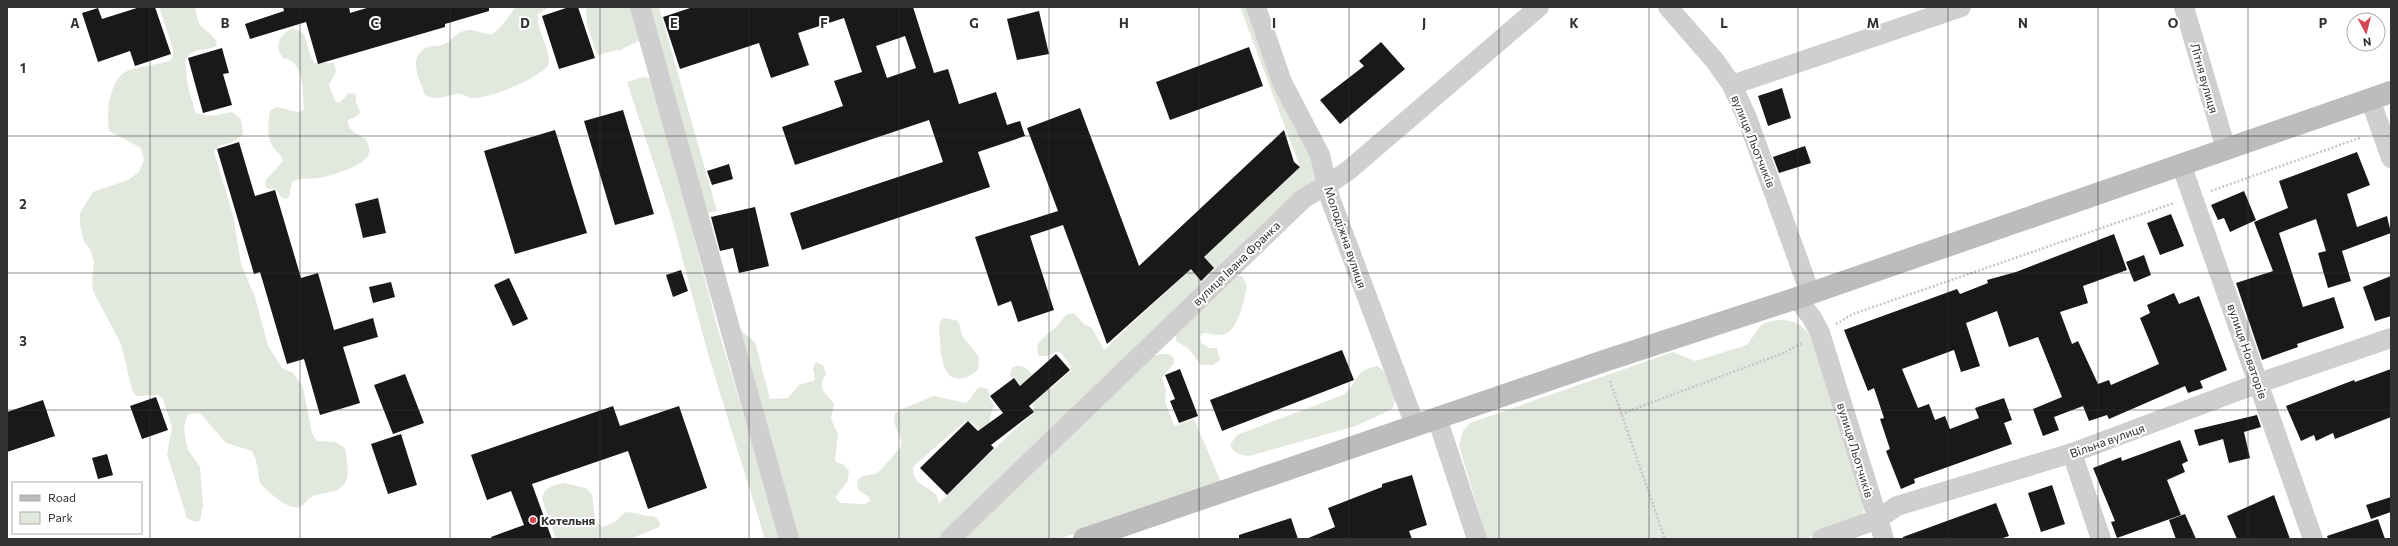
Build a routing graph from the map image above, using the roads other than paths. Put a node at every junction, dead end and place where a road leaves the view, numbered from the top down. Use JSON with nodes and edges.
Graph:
{"nodes":[{"id":1,"x":640,"y":7,"type":"edge"},
{"id":2,"x":1256,"y":7,"type":"edge"},
{"id":3,"x":1539,"y":7,"type":"edge"},
{"id":4,"x":1668,"y":7,"type":"edge"},
{"id":5,"x":1961,"y":7,"type":"edge"},
{"id":6,"x":2184,"y":7,"type":"edge"},
{"id":7,"x":1732,"y":85,"type":"junction"},
{"id":8,"x":2391,"y":92,"type":"edge"},
{"id":9,"x":2370,"y":100,"type":"junction"},
{"id":10,"x":2226,"y":149,"type":"junction"},
{"id":11,"x":2391,"y":158,"type":"edge"},
{"id":12,"x":2181,"y":164,"type":"junction"},
{"id":13,"x":1328,"y":185,"type":"junction"},
{"id":14,"x":1804,"y":295,"type":"junction"},
{"id":15,"x":2391,"y":338,"type":"edge"},
{"id":16,"x":2259,"y":383,"type":"junction"},
{"id":17,"x":1437,"y":418,"type":"junction"},
{"id":18,"x":1415,"y":425,"type":"junction"},
{"id":19,"x":2072,"y":453,"type":"junction"},
{"id":20,"x":1878,"y":519,"type":"junction"},
{"id":21,"x":789,"y":539,"type":"edge"},
{"id":22,"x":950,"y":539,"type":"edge"},
{"id":23,"x":1084,"y":539,"type":"edge"},
{"id":24,"x":1477,"y":539,"type":"edge"},
{"id":25,"x":1822,"y":539,"type":"edge"},
{"id":26,"x":1884,"y":539,"type":"edge"},
{"id":27,"x":2101,"y":539,"type":"edge"},
{"id":28,"x":2313,"y":539,"type":"edge"}],
"edges":[{"from":1,"to":21,"type":"street"},
{"from":2,"to":13,"type":"street","name":"Молодіжна вулиця"},
{"from":3,"to":13,"type":"street","name":"вулиця Івана Франка"},
{"from":4,"to":7,"type":"street","name":"вулиця Льотчиків"},
{"from":5,"to":7,"type":"street"},
{"from":6,"to":10,"type":"street","name":"Літня вулиця"},
{"from":7,"to":14,"type":"street","name":"вулиця Льотчиків"},
{"from":8,"to":9,"type":"street"},
{"from":9,"to":10,"type":"street"},
{"from":9,"to":11,"type":"street"},
{"from":10,"to":12,"type":"street"},
{"from":12,"to":14,"type":"street"},
{"from":12,"to":16,"type":"street","name":"вулиця Новаторів"},
{"from":13,"to":18,"type":"street","name":"Молодіжна вулиця"},
{"from":13,"to":22,"type":"street","name":"вулиця Івана Франка"},
{"from":14,"to":17,"type":"street"},
{"from":14,"to":20,"type":"street","name":"вулиця Льотчиків"},
{"from":15,"to":16,"type":"street","name":"Вільна вулиця"},
{"from":16,"to":19,"type":"street","name":"Вільна вулиця"},
{"from":16,"to":28,"type":"street","name":"вулиця Новаторів"},
{"from":17,"to":18,"type":"street"},
{"from":17,"to":24,"type":"street"},
{"from":18,"to":23,"type":"street"},
{"from":19,"to":20,"type":"street","name":"Вільна вулиця"},
{"from":19,"to":27,"type":"street"},
{"from":20,"to":25,"type":"street","name":"Вільна вулиця"},
{"from":20,"to":26,"type":"street","name":"вулиця Льотчиків"}]}
